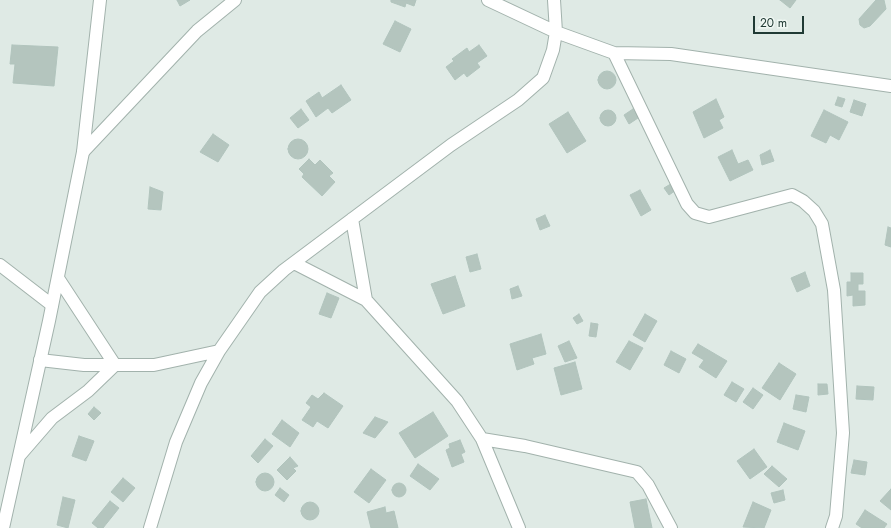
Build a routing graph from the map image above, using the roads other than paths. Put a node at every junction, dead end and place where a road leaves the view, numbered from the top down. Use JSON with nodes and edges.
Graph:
{"nodes":[{"id":1,"x":100,"y":0,"type":"edge"},
{"id":2,"x":235,"y":0,"type":"edge"},
{"id":3,"x":488,"y":0,"type":"edge"},
{"id":4,"x":554,"y":0,"type":"edge"},
{"id":5,"x":556,"y":32,"type":"junction"},
{"id":6,"x":614,"y":53,"type":"junction"},
{"id":7,"x":891,"y":86,"type":"edge"},
{"id":8,"x":83,"y":152,"type":"junction"},
{"id":9,"x":352,"y":219,"type":"junction"},
{"id":10,"x":294,"y":263,"type":"junction"},
{"id":11,"x":0,"y":265,"type":"edge"},
{"id":12,"x":58,"y":278,"type":"junction"},
{"id":13,"x":366,"y":300,"type":"junction"},
{"id":14,"x":52,"y":305,"type":"junction"},
{"id":15,"x":219,"y":351,"type":"junction"},
{"id":16,"x":40,"y":360,"type":"junction"},
{"id":17,"x":115,"y":365,"type":"junction"},
{"id":18,"x":482,"y":439,"type":"junction"},
{"id":19,"x":19,"y":456,"type":"junction"},
{"id":20,"x":834,"y":527,"type":"edge"},
{"id":21,"x":3,"y":528,"type":"edge"},
{"id":22,"x":150,"y":528,"type":"edge"},
{"id":23,"x":519,"y":528,"type":"edge"},
{"id":24,"x":671,"y":528,"type":"edge"}],
"edges":[{"from":1,"to":8,"type":"street"},
{"from":2,"to":8,"type":"street"},
{"from":3,"to":5,"type":"street"},
{"from":4,"to":5,"type":"street"},
{"from":5,"to":6,"type":"street"},
{"from":5,"to":9,"type":"street"},
{"from":6,"to":7,"type":"street"},
{"from":6,"to":20,"type":"street"},
{"from":8,"to":12,"type":"street"},
{"from":9,"to":10,"type":"street"},
{"from":9,"to":13,"type":"street"},
{"from":10,"to":13,"type":"street"},
{"from":10,"to":15,"type":"street"},
{"from":11,"to":14,"type":"street"},
{"from":12,"to":14,"type":"street"},
{"from":12,"to":17,"type":"street"},
{"from":13,"to":18,"type":"street"},
{"from":14,"to":16,"type":"street"},
{"from":15,"to":17,"type":"street"},
{"from":15,"to":22,"type":"street"},
{"from":16,"to":17,"type":"street"},
{"from":16,"to":19,"type":"street"},
{"from":17,"to":19,"type":"street"},
{"from":18,"to":23,"type":"street"},
{"from":18,"to":24,"type":"street"},
{"from":19,"to":21,"type":"street"}]}
